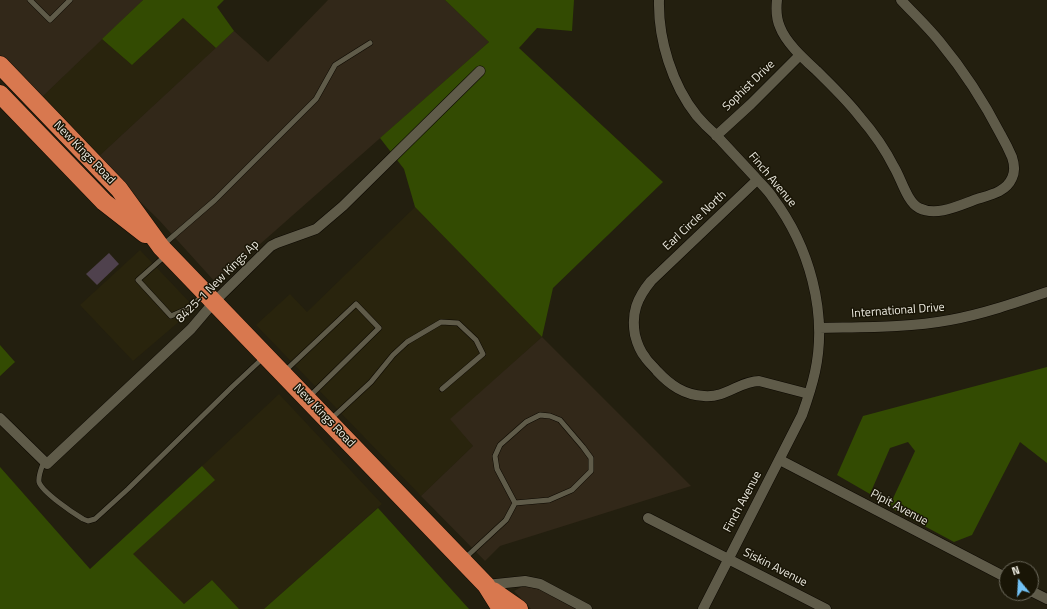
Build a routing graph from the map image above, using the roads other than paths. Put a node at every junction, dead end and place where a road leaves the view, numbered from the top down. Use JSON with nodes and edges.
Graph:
{"nodes":[{"id":1,"x":30,"y":0,"type":"edge"},
{"id":2,"x":70,"y":0,"type":"edge"},
{"id":3,"x":660,"y":0,"type":"edge"},
{"id":4,"x":777,"y":0,"type":"edge"},
{"id":5,"x":901,"y":0,"type":"edge"},
{"id":6,"x":370,"y":43,"type":"dead end"},
{"id":7,"x":800,"y":55,"type":"junction"},
{"id":8,"x":0,"y":65,"type":"edge"},
{"id":9,"x":480,"y":71,"type":"dead end"},
{"id":10,"x":0,"y":94,"type":"edge"},
{"id":11,"x":716,"y":136,"type":"junction"},
{"id":12,"x":758,"y":180,"type":"junction"},
{"id":13,"x":164,"y":250,"type":"junction"},
{"id":14,"x":1047,"y":292,"type":"edge"},
{"id":15,"x":210,"y":297,"type":"junction"},
{"id":16,"x":819,"y":328,"type":"junction"},
{"id":17,"x":265,"y":356,"type":"junction"},
{"id":18,"x":282,"y":373,"type":"junction"},
{"id":19,"x":442,"y":389,"type":"dead end"},
{"id":20,"x":809,"y":394,"type":"junction"},
{"id":21,"x":307,"y":399,"type":"junction"},
{"id":22,"x":0,"y":418,"type":"edge"},
{"id":23,"x":328,"y":421,"type":"junction"},
{"id":24,"x":780,"y":460,"type":"junction"},
{"id":25,"x":44,"y":461,"type":"junction"},
{"id":26,"x":515,"y":503,"type":"junction"},
{"id":27,"x":648,"y":518,"type":"dead end"},
{"id":28,"x":728,"y":558,"type":"junction"},
{"id":29,"x":462,"y":561,"type":"junction"},
{"id":30,"x":999,"y":574,"type":"edge"},
{"id":31,"x":486,"y":586,"type":"junction"},
{"id":32,"x":502,"y":609,"type":"edge"},
{"id":33,"x":519,"y":609,"type":"edge"},
{"id":34,"x":587,"y":609,"type":"edge"},
{"id":35,"x":702,"y":609,"type":"edge"},
{"id":36,"x":826,"y":609,"type":"edge"}],
"edges":[{"from":1,"to":2,"type":"lane"},
{"from":3,"to":11,"type":"street","name":"Finch Avenue"},
{"from":4,"to":7,"type":"street"},
{"from":5,"to":7,"type":"street"},
{"from":6,"to":13,"type":"lane"},
{"from":7,"to":11,"type":"street","name":"Sophist Drive"},
{"from":8,"to":13,"type":"highway","name":"New Kings Road"},
{"from":9,"to":15,"type":"street","name":"8425-1 New Kings Ap"},
{"from":10,"to":13,"type":"highway","name":"New Kings Road"},
{"from":11,"to":12,"type":"street","name":"Finch Avenue"},
{"from":12,"to":16,"type":"street","name":"Finch Avenue"},
{"from":12,"to":20,"type":"street","name":"Earl Circle North"},
{"from":13,"to":15,"type":"highway","name":"New Kings Road"},
{"from":13,"to":15,"type":"lane"},
{"from":14,"to":16,"type":"street","name":"International Drive"},
{"from":15,"to":17,"type":"highway","name":"New Kings Road"},
{"from":15,"to":25,"type":"street","name":"8425-1 New Kings Ap"},
{"from":16,"to":20,"type":"street","name":"Finch Avenue"},
{"from":17,"to":18,"type":"highway","name":"New Kings Road"},
{"from":17,"to":25,"type":"lane"},
{"from":18,"to":21,"type":"highway","name":"New Kings Road"},
{"from":18,"to":21,"type":"lane"},
{"from":19,"to":23,"type":"lane"},
{"from":20,"to":24,"type":"street","name":"Finch Avenue"},
{"from":21,"to":23,"type":"highway","name":"New Kings Road"},
{"from":22,"to":25,"type":"street"},
{"from":23,"to":29,"type":"highway","name":"New Kings Road"},
{"from":24,"to":28,"type":"street","name":"Finch Avenue"},
{"from":24,"to":30,"type":"street","name":"Pipit Avenue"},
{"from":26,"to":26,"type":"lane"},
{"from":26,"to":29,"type":"lane"},
{"from":27,"to":28,"type":"street","name":"Siskin Avenue"},
{"from":28,"to":35,"type":"street","name":"Finch Avenue"},
{"from":28,"to":36,"type":"street","name":"Siskin Avenue"},
{"from":29,"to":31,"type":"highway","name":"New Kings Road"},
{"from":31,"to":32,"type":"highway","name":"New Kings Road"},
{"from":31,"to":33,"type":"highway","name":"New Kings Road"},
{"from":31,"to":34,"type":"street"}]}
